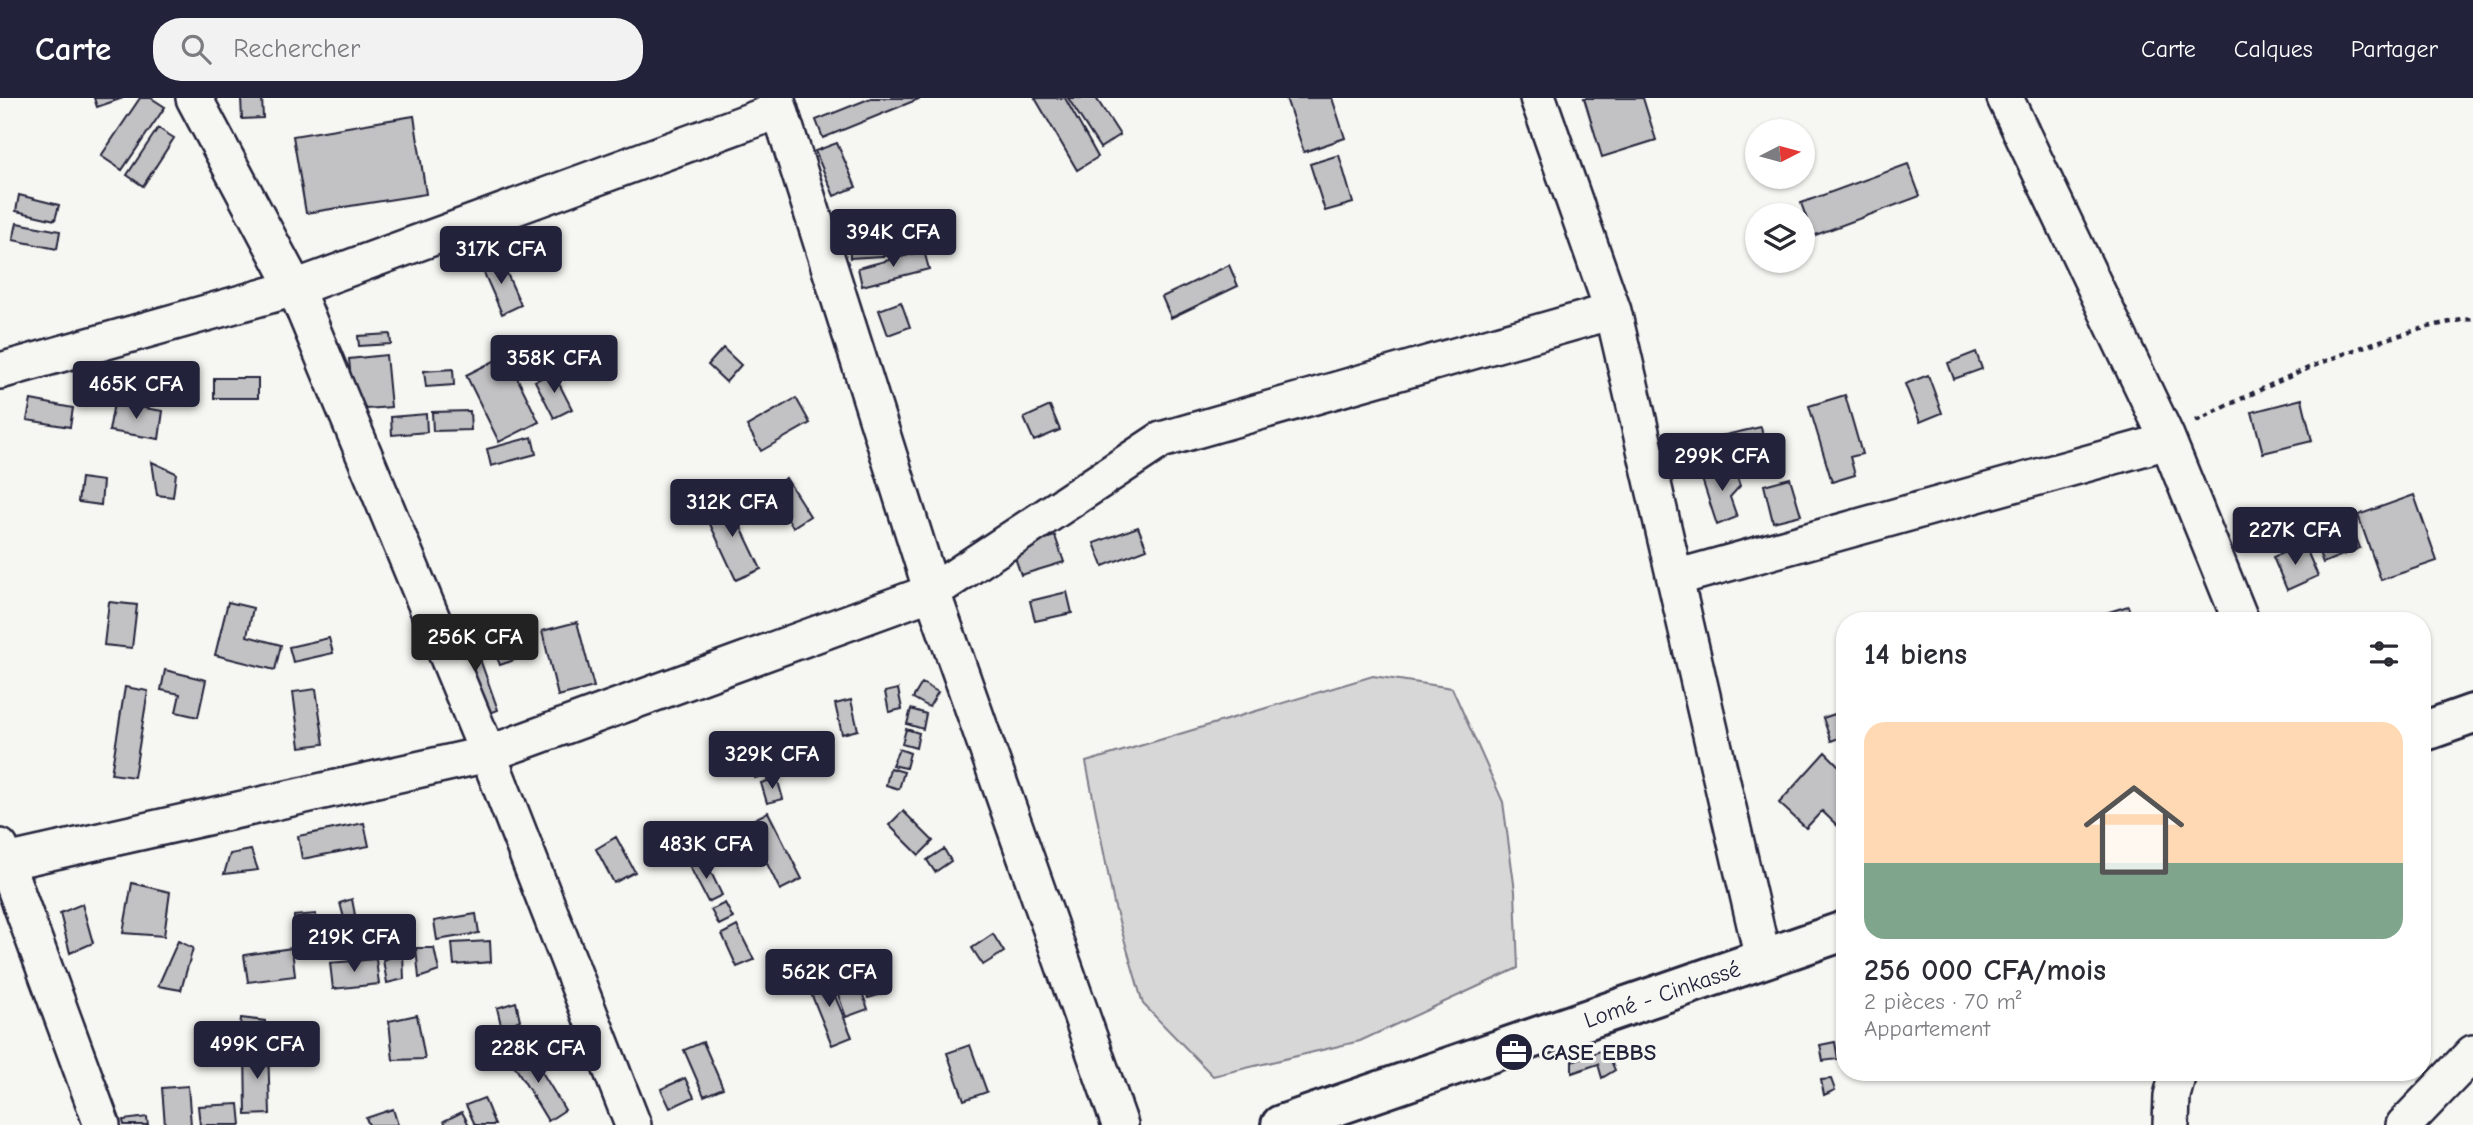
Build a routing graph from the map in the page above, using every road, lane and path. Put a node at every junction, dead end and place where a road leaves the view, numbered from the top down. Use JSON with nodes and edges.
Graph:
{"nodes":[{"id":1,"x":194,"y":98,"type":"edge"},
{"id":2,"x":1538,"y":98,"type":"edge"},
{"id":3,"x":2005,"y":98,"type":"edge"},
{"id":4,"x":778,"y":104,"type":"edge"},
{"id":5,"x":295,"y":288,"type":"junction"},
{"id":6,"x":1613,"y":311,"type":"junction"},
{"id":7,"x":2473,"y":319,"type":"edge"},
{"id":8,"x":0,"y":370,"type":"edge"},
{"id":9,"x":2167,"y":439,"type":"junction"},
{"id":10,"x":1675,"y":578,"type":"junction"},
{"id":11,"x":932,"y":592,"type":"junction"},
{"id":12,"x":2237,"y":612,"type":"edge"},
{"id":13,"x":2473,"y":714,"type":"edge"},
{"id":14,"x":2431,"y":729,"type":"edge"},
{"id":15,"x":488,"y":754,"type":"junction"},
{"id":16,"x":3,"y":854,"type":"edge"},
{"id":17,"x":1836,"y":934,"type":"edge"},
{"id":18,"x":1763,"y":959,"type":"junction"},
{"id":19,"x":2473,"y":1053,"type":"edge"},
{"id":20,"x":2176,"y":1081,"type":"edge"},
{"id":21,"x":102,"y":1125,"type":"edge"},
{"id":22,"x":634,"y":1125,"type":"edge"},
{"id":23,"x":1120,"y":1125,"type":"edge"},
{"id":24,"x":1281,"y":1125,"type":"edge"},
{"id":25,"x":2171,"y":1125,"type":"edge"},
{"id":26,"x":2404,"y":1125,"type":"edge"}],
"edges":[{"from":1,"to":5,"type":"street"},
{"from":2,"to":6,"type":"street"},
{"from":3,"to":9,"type":"street"},
{"from":4,"to":5,"type":"street"},
{"from":4,"to":11,"type":"street"},
{"from":5,"to":8,"type":"street"},
{"from":5,"to":15,"type":"street"},
{"from":6,"to":10,"type":"street"},
{"from":6,"to":11,"type":"street"},
{"from":7,"to":9,"type":"path"},
{"from":9,"to":10,"type":"street"},
{"from":9,"to":12,"type":"street"},
{"from":10,"to":18,"type":"street"},
{"from":11,"to":15,"type":"street"},
{"from":11,"to":23,"type":"street"},
{"from":13,"to":14,"type":"highway"},
{"from":15,"to":16,"type":"street"},
{"from":15,"to":22,"type":"street"},
{"from":16,"to":21,"type":"street"},
{"from":17,"to":18,"type":"highway","name":"Lomé - Cinkassé"},
{"from":18,"to":24,"type":"highway","name":"Lomé - Cinkassé"},
{"from":19,"to":26,"type":"street"},
{"from":20,"to":25,"type":"street"}]}
